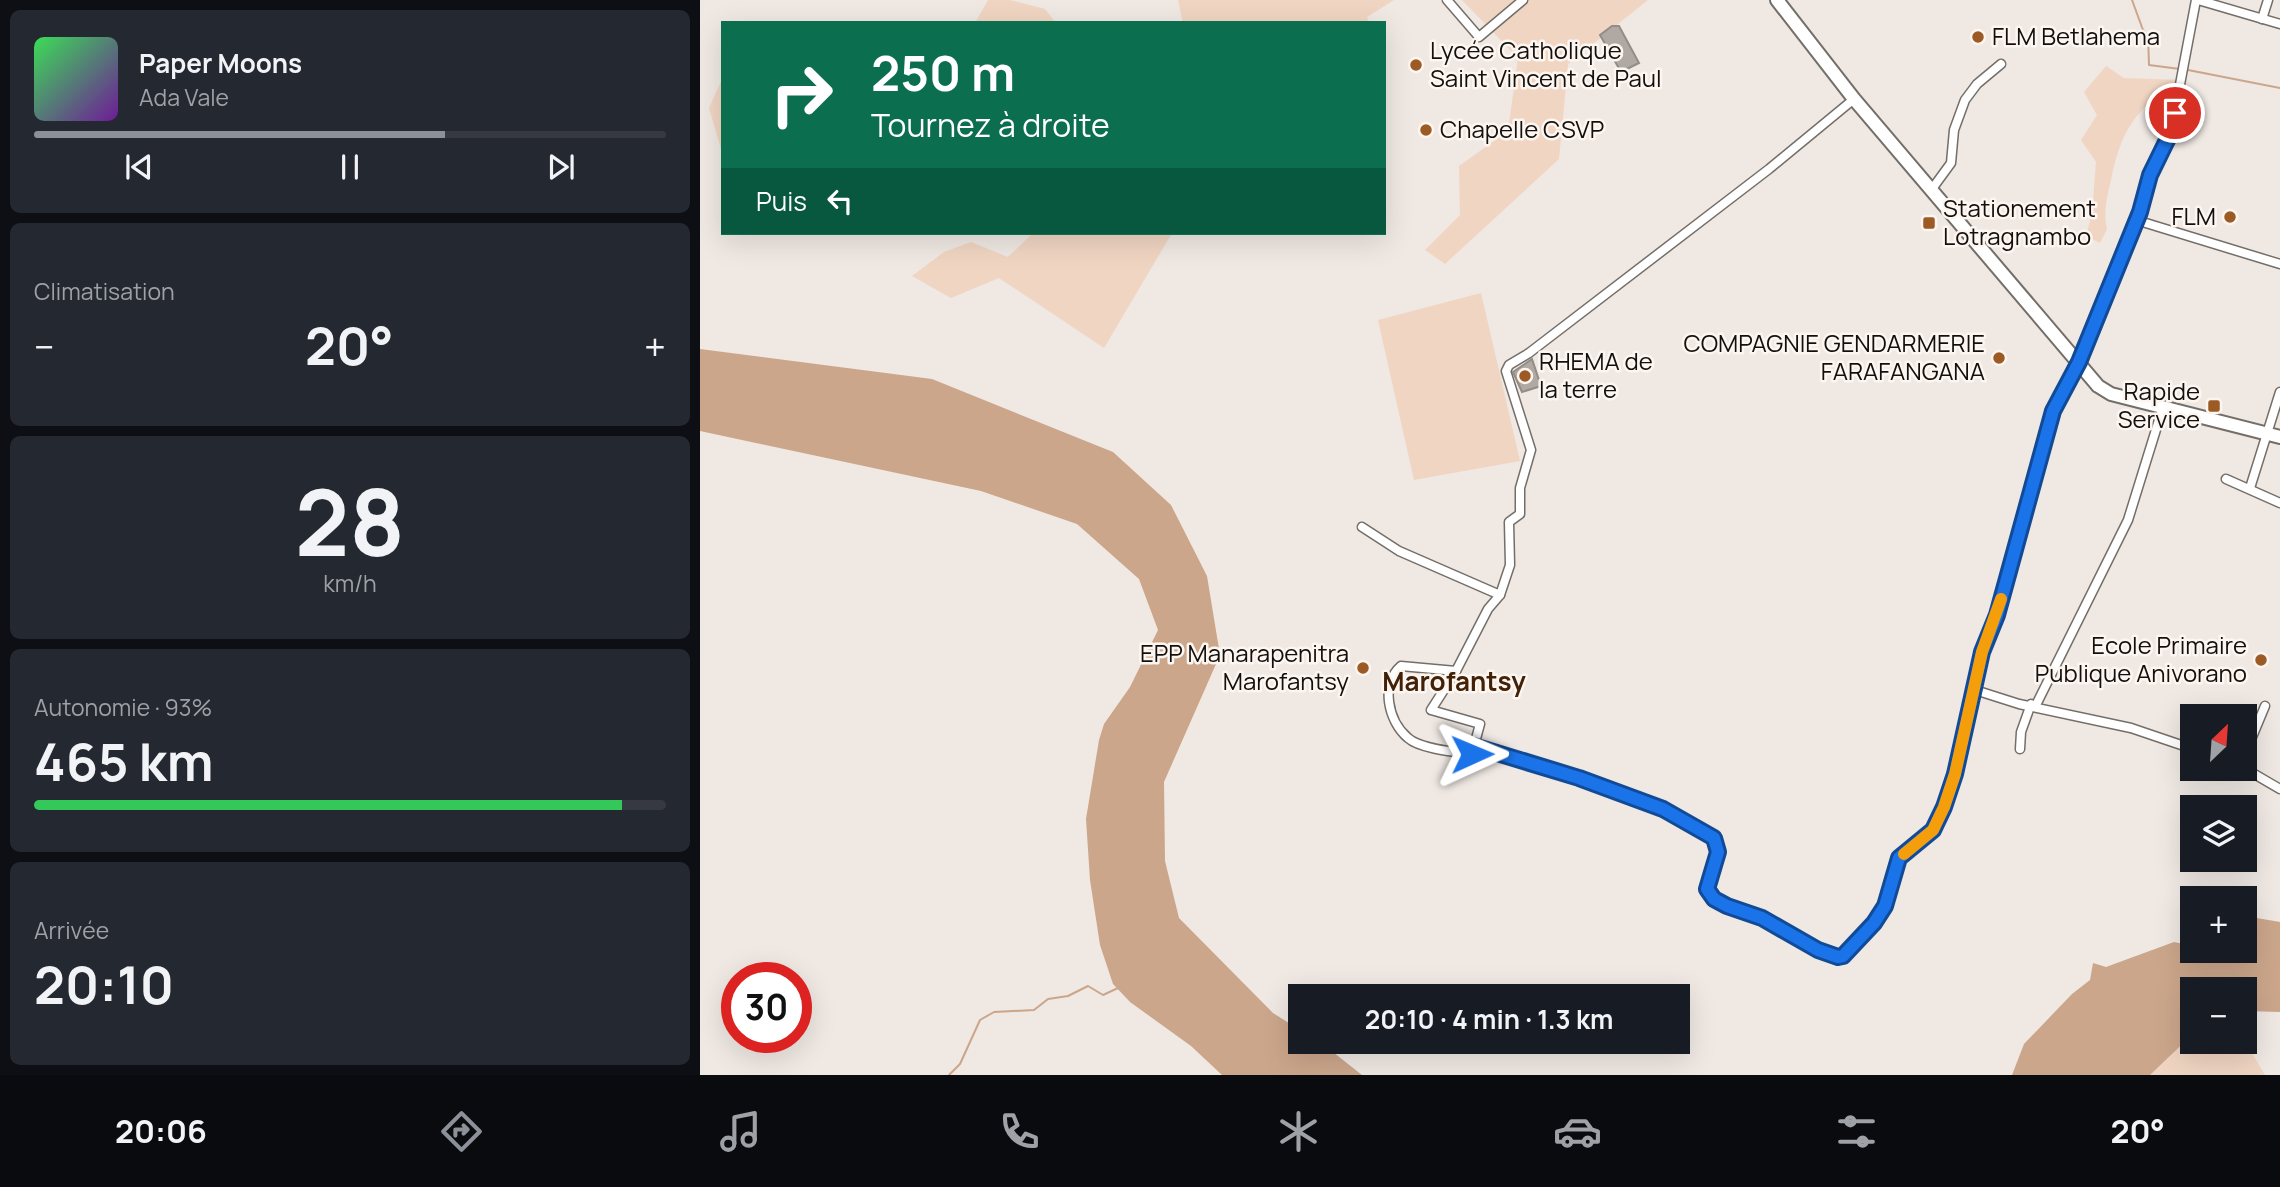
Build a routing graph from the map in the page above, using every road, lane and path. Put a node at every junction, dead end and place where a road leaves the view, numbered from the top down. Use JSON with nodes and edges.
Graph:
{"nodes":[{"id":1,"x":1447,"y":0,"type":"edge"},
{"id":2,"x":1523,"y":0,"type":"edge"},
{"id":3,"x":1777,"y":0,"type":"edge"},
{"id":4,"x":2197,"y":0,"type":"edge"},
{"id":5,"x":2268,"y":0,"type":"edge"},
{"id":6,"x":2262,"y":19,"type":"junction"},
{"id":7,"x":2280,"y":24,"type":"edge"},
{"id":8,"x":2001,"y":64,"type":"dead end"},
{"id":9,"x":1854,"y":99,"type":"junction"},
{"id":10,"x":1932,"y":189,"type":"junction"},
{"id":11,"x":2136,"y":220,"type":"junction"},
{"id":12,"x":2280,"y":264,"type":"edge"},
{"id":13,"x":2079,"y":362,"type":"junction"},
{"id":14,"x":2280,"y":391,"type":"edge"},
{"id":15,"x":2162,"y":407,"type":"junction"},
{"id":16,"x":2266,"y":433,"type":"junction"},
{"id":17,"x":2280,"y":437,"type":"edge"},
{"id":18,"x":2226,"y":479,"type":"dead end"},
{"id":19,"x":2250,"y":488,"type":"junction"},
{"id":20,"x":2280,"y":503,"type":"edge"},
{"id":21,"x":1362,"y":527,"type":"dead end"},
{"id":22,"x":1500,"y":595,"type":"junction"},
{"id":23,"x":1456,"y":671,"type":"junction"},
{"id":24,"x":1975,"y":690,"type":"junction"},
{"id":25,"x":2033,"y":705,"type":"junction"},
{"id":26,"x":2265,"y":706,"type":"dead end"},
{"id":27,"x":2258,"y":723,"type":"edge"},
{"id":28,"x":2180,"y":745,"type":"edge"},
{"id":29,"x":1474,"y":746,"type":"junction"},
{"id":30,"x":2020,"y":749,"type":"dead end"},
{"id":31,"x":2258,"y":776,"type":"edge"},
{"id":32,"x":2280,"y":789,"type":"edge"}],
"edges":[{"from":1,"to":2,"type":"street"},
{"from":3,"to":9,"type":"main road"},
{"from":4,"to":6,"type":"street"},
{"from":4,"to":11,"type":"street"},
{"from":5,"to":6,"type":"street"},
{"from":6,"to":7,"type":"street"},
{"from":8,"to":10,"type":"street"},
{"from":9,"to":10,"type":"main road"},
{"from":9,"to":22,"type":"street"},
{"from":10,"to":13,"type":"main road"},
{"from":11,"to":12,"type":"street"},
{"from":11,"to":13,"type":"street"},
{"from":13,"to":15,"type":"main road"},
{"from":13,"to":24,"type":"street"},
{"from":14,"to":16,"type":"street"},
{"from":15,"to":16,"type":"main road"},
{"from":15,"to":25,"type":"street"},
{"from":16,"to":17,"type":"main road"},
{"from":16,"to":19,"type":"street"},
{"from":18,"to":19,"type":"street"},
{"from":19,"to":20,"type":"street"},
{"from":21,"to":22,"type":"street"},
{"from":22,"to":23,"type":"street"},
{"from":23,"to":29,"type":"street"},
{"from":23,"to":29,"type":"street"},
{"from":24,"to":25,"type":"street"},
{"from":24,"to":29,"type":"street"},
{"from":25,"to":28,"type":"street"},
{"from":25,"to":30,"type":"street"},
{"from":26,"to":27,"type":"street"},
{"from":31,"to":32,"type":"street"}]}
